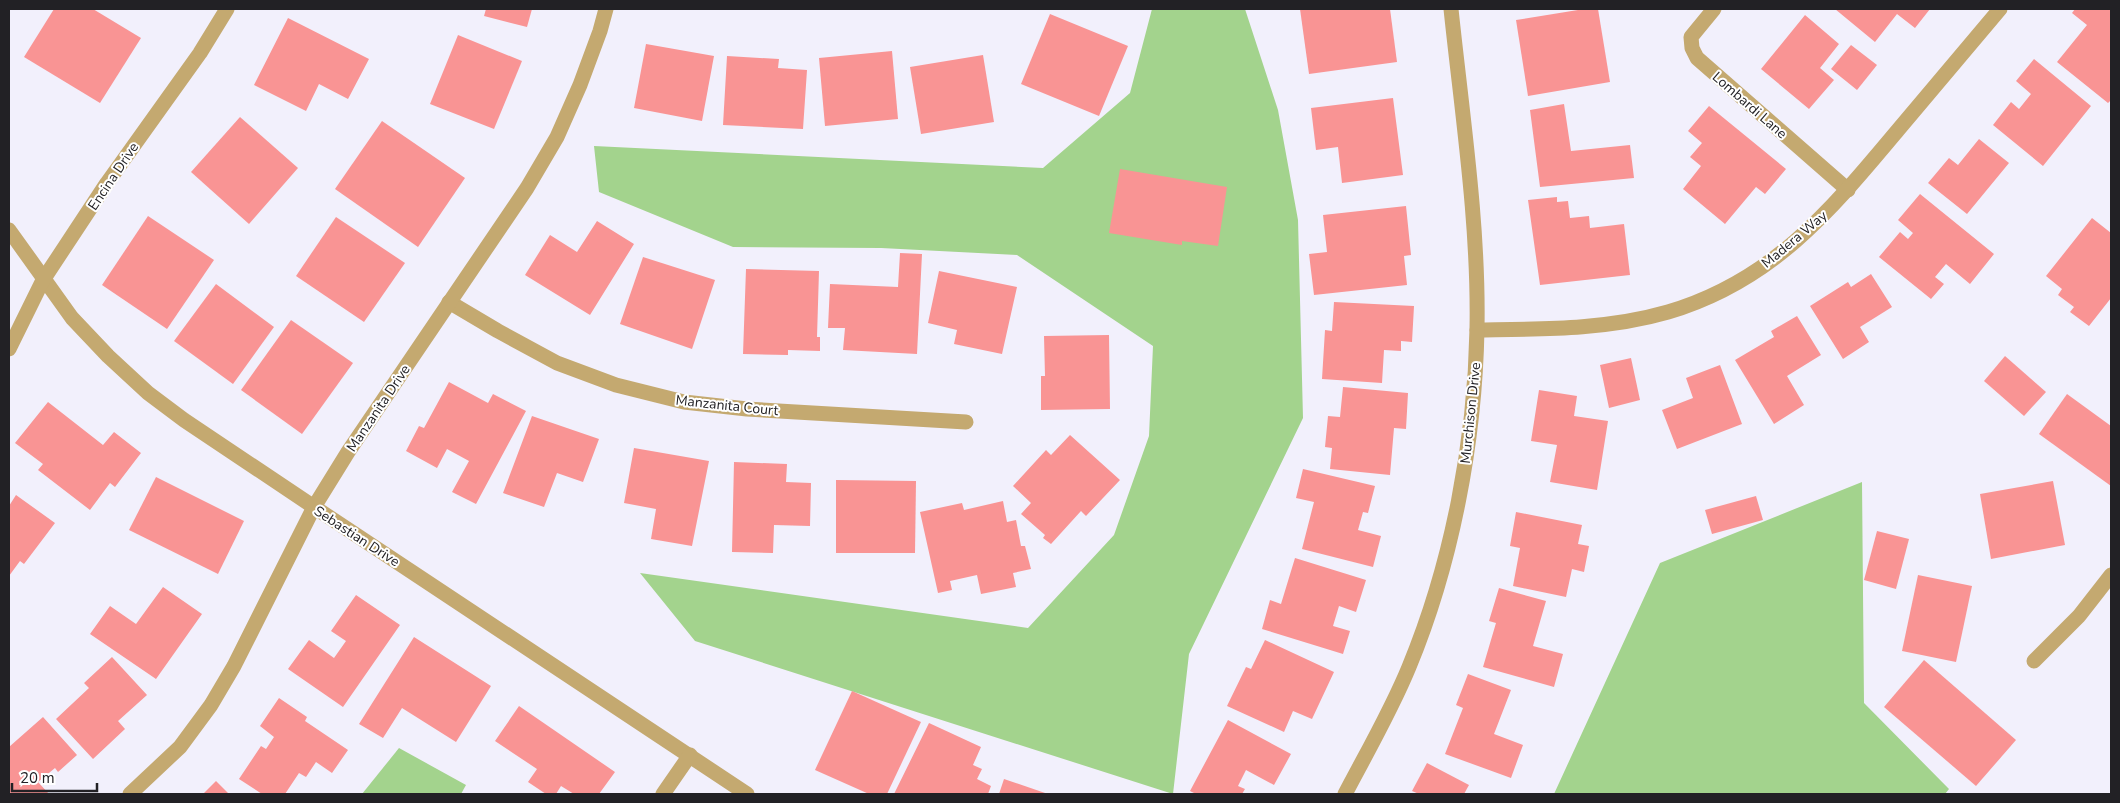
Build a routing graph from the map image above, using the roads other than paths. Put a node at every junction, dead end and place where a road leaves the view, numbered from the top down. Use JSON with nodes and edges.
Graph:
{"nodes":[{"id":1,"x":227,"y":9,"type":"edge"},
{"id":2,"x":606,"y":9,"type":"edge"},
{"id":3,"x":1452,"y":9,"type":"edge"},
{"id":4,"x":1714,"y":9,"type":"edge"},
{"id":5,"x":2000,"y":9,"type":"edge"},
{"id":6,"x":1848,"y":190,"type":"junction"},
{"id":7,"x":9,"y":230,"type":"edge"},
{"id":8,"x":43,"y":280,"type":"junction"},
{"id":9,"x":449,"y":302,"type":"junction"},
{"id":10,"x":1477,"y":330,"type":"junction"},
{"id":11,"x":9,"y":349,"type":"edge"},
{"id":12,"x":966,"y":422,"type":"dead end"},
{"id":13,"x":314,"y":508,"type":"junction"},
{"id":14,"x":2111,"y":575,"type":"edge"},
{"id":15,"x":2034,"y":661,"type":"dead end"},
{"id":16,"x":690,"y":755,"type":"junction"},
{"id":17,"x":130,"y":794,"type":"edge"},
{"id":18,"x":663,"y":794,"type":"edge"},
{"id":19,"x":747,"y":794,"type":"edge"},
{"id":20,"x":1345,"y":794,"type":"edge"}],
"edges":[{"from":1,"to":8,"type":"street","name":"Encina Drive"},
{"from":2,"to":9,"type":"street","name":"Manzanita Drive"},
{"from":3,"to":10,"type":"street","name":"Murchison Drive"},
{"from":4,"to":6,"type":"street","name":"Lombardi Lane"},
{"from":5,"to":6,"type":"street","name":"Madera Way"},
{"from":6,"to":10,"type":"street","name":"Madera Way"},
{"from":7,"to":8,"type":"street","name":"Sebastian Drive"},
{"from":8,"to":11,"type":"street","name":"Encina Drive"},
{"from":8,"to":13,"type":"street","name":"Sebastian Drive"},
{"from":9,"to":12,"type":"street","name":"Manzanita Court"},
{"from":9,"to":13,"type":"street","name":"Manzanita Drive"},
{"from":10,"to":20,"type":"street","name":"Murchison Drive"},
{"from":13,"to":16,"type":"street","name":"Sebastian Drive"},
{"from":13,"to":17,"type":"street","name":"Manzanita Drive"},
{"from":14,"to":15,"type":"street"},
{"from":16,"to":18,"type":"street"},
{"from":16,"to":19,"type":"street","name":"Sebastian Drive"}]}
